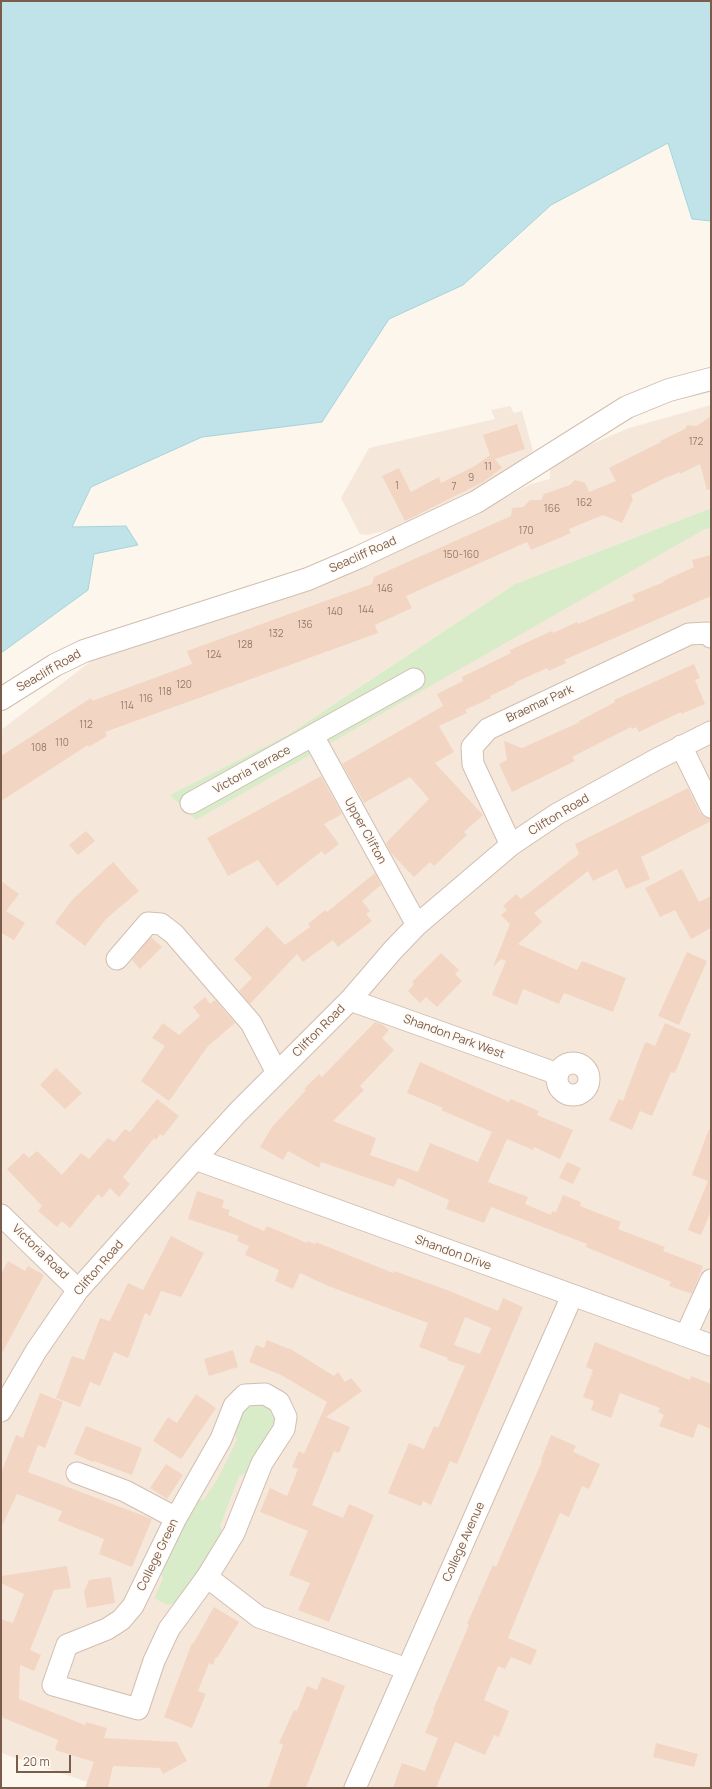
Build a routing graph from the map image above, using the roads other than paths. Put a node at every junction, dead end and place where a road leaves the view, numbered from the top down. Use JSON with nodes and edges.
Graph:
{"nodes":[{"id":1,"x":711,"y":379,"type":"edge"},
{"id":2,"x":711,"y":637,"type":"edge"},
{"id":3,"x":414,"y":679,"type":"dead end"},
{"id":4,"x":1,"y":699,"type":"edge"},
{"id":5,"x":711,"y":732,"type":"edge"},
{"id":6,"x":313,"y":736,"type":"junction"},
{"id":7,"x":681,"y":746,"type":"junction"},
{"id":8,"x":191,"y":803,"type":"dead end"},
{"id":9,"x":711,"y":807,"type":"edge"},
{"id":10,"x":511,"y":845,"type":"junction"},
{"id":11,"x":417,"y":925,"type":"junction"},
{"id":12,"x":117,"y":959,"type":"dead end"},
{"id":13,"x":350,"y":1000,"type":"junction"},
{"id":14,"x":277,"y":1073,"type":"junction"},
{"id":15,"x":558,"y":1074,"type":"dead end"},
{"id":16,"x":195,"y":1159,"type":"junction"},
{"id":17,"x":1,"y":1215,"type":"edge"},
{"id":18,"x":711,"y":1280,"type":"edge"},
{"id":19,"x":78,"y":1290,"type":"junction"},
{"id":20,"x":572,"y":1296,"type":"junction"},
{"id":21,"x":686,"y":1335,"type":"junction"},
{"id":22,"x":711,"y":1345,"type":"edge"},
{"id":23,"x":1,"y":1411,"type":"edge"},
{"id":24,"x":77,"y":1473,"type":"dead end"},
{"id":25,"x":176,"y":1518,"type":"junction"},
{"id":26,"x":206,"y":1577,"type":"junction"},
{"id":27,"x":408,"y":1669,"type":"junction"},
{"id":28,"x":355,"y":1788,"type":"edge"}],
"edges":[{"from":1,"to":4,"type":"street","name":"Seacliff Road"},
{"from":2,"to":10,"type":"street","name":"Braemar Park"},
{"from":3,"to":6,"type":"street","name":"Victoria Terrace"},
{"from":5,"to":7,"type":"street","name":"Clifton Road"},
{"from":6,"to":8,"type":"street","name":"Victoria Terrace"},
{"from":6,"to":11,"type":"street","name":"Upper Clifton"},
{"from":7,"to":9,"type":"street"},
{"from":7,"to":10,"type":"street","name":"Clifton Road"},
{"from":10,"to":11,"type":"street","name":"Clifton Road"},
{"from":11,"to":13,"type":"street","name":"Clifton Road"},
{"from":12,"to":14,"type":"street"},
{"from":13,"to":14,"type":"street","name":"Clifton Road"},
{"from":13,"to":15,"type":"street","name":"Shandon Park West"},
{"from":14,"to":16,"type":"street","name":"Clifton Road"},
{"from":16,"to":19,"type":"street","name":"Clifton Road"},
{"from":16,"to":20,"type":"street","name":"Shandon Drive"},
{"from":17,"to":19,"type":"street","name":"Victoria Road"},
{"from":18,"to":21,"type":"street"},
{"from":19,"to":23,"type":"street","name":"Clifton Road"},
{"from":20,"to":21,"type":"street","name":"Shandon Drive"},
{"from":20,"to":27,"type":"street","name":"College Avenue"},
{"from":21,"to":22,"type":"street","name":"Shandon Drive"},
{"from":24,"to":25,"type":"street"},
{"from":25,"to":26,"type":"street","name":"College Green"},
{"from":25,"to":26,"type":"street","name":"College Green"},
{"from":26,"to":27,"type":"street"},
{"from":27,"to":28,"type":"street","name":"College Avenue"}]}
